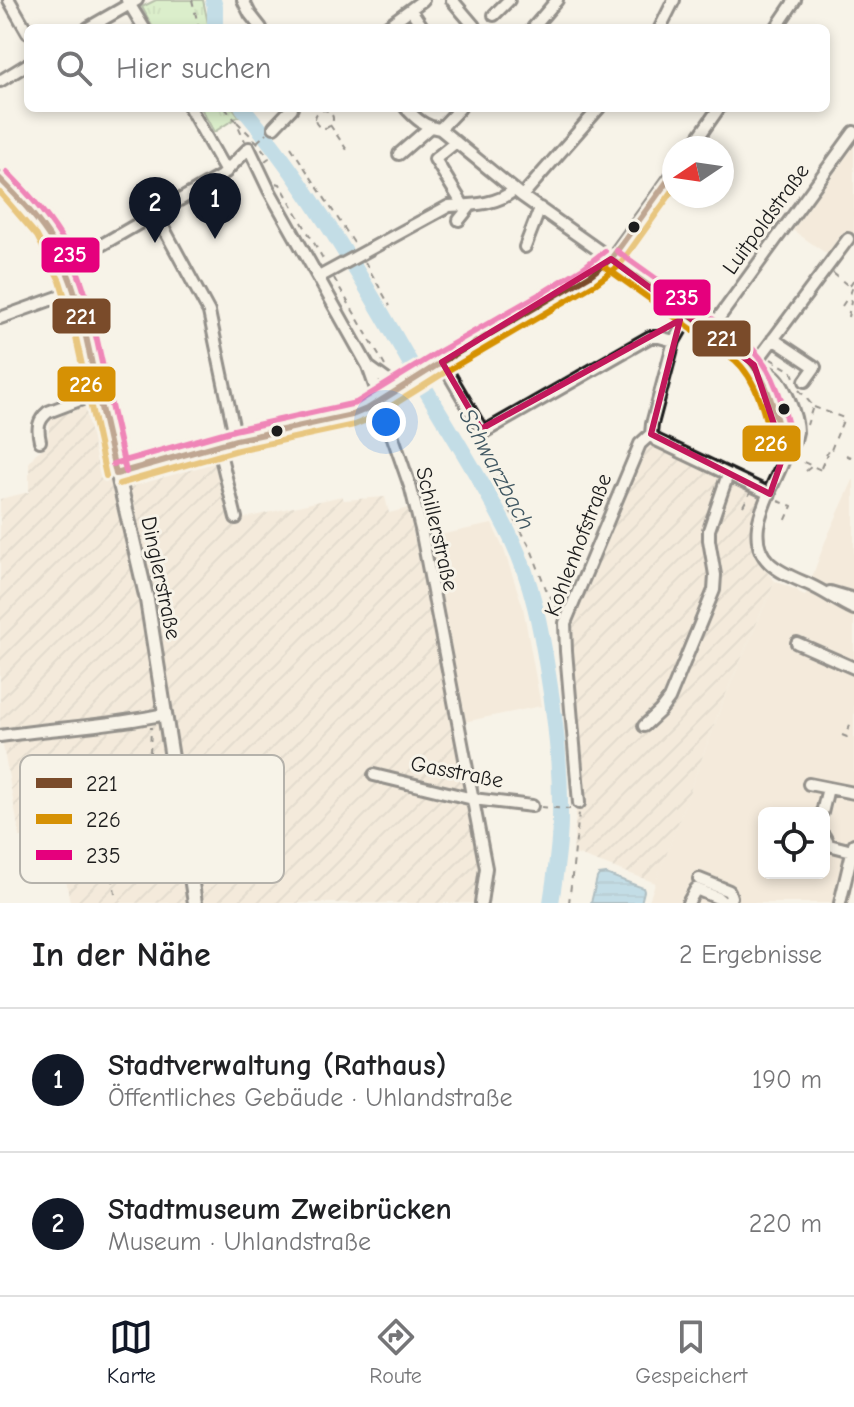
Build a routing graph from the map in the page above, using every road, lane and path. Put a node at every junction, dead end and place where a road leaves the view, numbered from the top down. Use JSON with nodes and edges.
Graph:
{"nodes":[{"id":1,"x":9,"y":0,"type":"edge"},
{"id":2,"x":192,"y":0,"type":"edge"},
{"id":3,"x":423,"y":0,"type":"edge"},
{"id":4,"x":452,"y":0,"type":"edge"},
{"id":5,"x":509,"y":0,"type":"edge"},
{"id":6,"x":557,"y":0,"type":"edge"},
{"id":7,"x":674,"y":0,"type":"edge"},
{"id":8,"x":795,"y":0,"type":"edge"},
{"id":9,"x":131,"y":1,"type":"edge"},
{"id":10,"x":248,"y":2,"type":"edge"},
{"id":11,"x":411,"y":10,"type":"junction"},
{"id":12,"x":494,"y":15,"type":"dead end"},
{"id":13,"x":94,"y":24,"type":"edge"},
{"id":14,"x":142,"y":24,"type":"edge"},
{"id":15,"x":198,"y":24,"type":"edge"},
{"id":16,"x":259,"y":24,"type":"edge"},
{"id":17,"x":391,"y":24,"type":"edge"},
{"id":18,"x":420,"y":24,"type":"edge"},
{"id":19,"x":472,"y":24,"type":"edge"},
{"id":20,"x":536,"y":24,"type":"edge"},
{"id":21,"x":662,"y":24,"type":"edge"},
{"id":22,"x":779,"y":24,"type":"edge"},
{"id":23,"x":24,"y":26,"type":"edge"},
{"id":24,"x":24,"y":66,"type":"edge"},
{"id":25,"x":0,"y":81,"type":"edge"},
{"id":26,"x":192,"y":112,"type":"edge"},
{"id":27,"x":228,"y":112,"type":"edge"},
{"id":28,"x":288,"y":112,"type":"edge"},
{"id":29,"x":318,"y":112,"type":"edge"},
{"id":30,"x":329,"y":112,"type":"edge"},
{"id":31,"x":410,"y":112,"type":"edge"},
{"id":32,"x":455,"y":112,"type":"edge"},
{"id":33,"x":595,"y":112,"type":"edge"},
{"id":34,"x":716,"y":112,"type":"edge"},
{"id":35,"x":330,"y":125,"type":"junction"},
{"id":36,"x":274,"y":127,"type":"joint"},
{"id":37,"x":435,"y":128,"type":"junction"},
{"id":38,"x":854,"y":132,"type":"edge"},
{"id":39,"x":699,"y":136,"type":"edge"},
{"id":40,"x":456,"y":142,"type":"junction"},
{"id":41,"x":253,"y":145,"type":"junction"},
{"id":42,"x":291,"y":147,"type":"dead end"},
{"id":43,"x":347,"y":150,"type":"dead end"},
{"id":44,"x":399,"y":154,"type":"dead end"},
{"id":45,"x":226,"y":172,"type":"junction"},
{"id":46,"x":0,"y":179,"type":"edge"},
{"id":47,"x":267,"y":185,"type":"junction"},
{"id":48,"x":662,"y":189,"type":"edge"},
{"id":49,"x":518,"y":193,"type":"junction"},
{"id":50,"x":467,"y":205,"type":"junction"},
{"id":51,"x":540,"y":208,"type":"junction"},
{"id":52,"x":156,"y":214,"type":"junction"},
{"id":53,"x":459,"y":220,"type":"dead end"},
{"id":54,"x":848,"y":239,"type":"dead end"},
{"id":55,"x":525,"y":247,"type":"dead end"},
{"id":56,"x":359,"y":254,"type":"junction"},
{"id":57,"x":611,"y":259,"type":"junction"},
{"id":58,"x":65,"y":266,"type":"junction"},
{"id":59,"x":826,"y":268,"type":"junction"},
{"id":60,"x":329,"y":272,"type":"junction"},
{"id":61,"x":854,"y":279,"type":"edge"},
{"id":62,"x":852,"y":288,"type":"edge"},
{"id":63,"x":75,"y":291,"type":"junction"},
{"id":64,"x":849,"y":297,"type":"junction"},
{"id":65,"x":390,"y":306,"type":"dead end"},
{"id":66,"x":842,"y":306,"type":"dead end"},
{"id":67,"x":689,"y":315,"type":"junction"},
{"id":68,"x":0,"y":318,"type":"edge"},
{"id":69,"x":847,"y":322,"type":"dead end"},
{"id":70,"x":710,"y":330,"type":"junction"},
{"id":71,"x":773,"y":339,"type":"junction"},
{"id":72,"x":674,"y":341,"type":"junction"},
{"id":73,"x":442,"y":362,"type":"junction"},
{"id":74,"x":368,"y":366,"type":"junction"},
{"id":75,"x":756,"y":368,"type":"junction"},
{"id":76,"x":805,"y":381,"type":"dead end"},
{"id":77,"x":400,"y":386,"type":"junction"},
{"id":78,"x":98,"y":393,"type":"junction"},
{"id":79,"x":381,"y":400,"type":"junction"},
{"id":80,"x":813,"y":406,"type":"dead end"},
{"id":81,"x":484,"y":432,"type":"junction"},
{"id":82,"x":651,"y":434,"type":"junction"},
{"id":83,"x":236,"y":440,"type":"junction"},
{"id":84,"x":40,"y":441,"type":"dead end"},
{"id":85,"x":218,"y":445,"type":"junction"},
{"id":86,"x":784,"y":454,"type":"junction"},
{"id":87,"x":813,"y":466,"type":"junction"},
{"id":88,"x":806,"y":471,"type":"dead end"},
{"id":89,"x":116,"y":474,"type":"junction"},
{"id":90,"x":728,"y":474,"type":"junction"},
{"id":91,"x":750,"y":492,"type":"dead end"},
{"id":92,"x":773,"y":497,"type":"junction"},
{"id":93,"x":743,"y":506,"type":"dead end"},
{"id":94,"x":236,"y":518,"type":"dead end"},
{"id":95,"x":784,"y":524,"type":"dead end"},
{"id":96,"x":813,"y":587,"type":"junction"},
{"id":97,"x":854,"y":599,"type":"edge"},
{"id":98,"x":854,"y":609,"type":"edge"},
{"id":99,"x":565,"y":623,"type":"junction"},
{"id":100,"x":797,"y":643,"type":"dead end"},
{"id":101,"x":854,"y":668,"type":"edge"},
{"id":102,"x":165,"y":714,"type":"junction"},
{"id":103,"x":150,"y":718,"type":"junction"},
{"id":104,"x":850,"y":724,"type":"dead end"},
{"id":105,"x":644,"y":726,"type":"dead end"},
{"id":106,"x":842,"y":735,"type":"dead end"},
{"id":107,"x":0,"y":736,"type":"edge"},
{"id":108,"x":150,"y":753,"type":"dead end"},
{"id":109,"x":172,"y":755,"type":"edge"},
{"id":110,"x":374,"y":775,"type":"dead end"},
{"id":111,"x":809,"y":784,"type":"dead end"},
{"id":112,"x":828,"y":788,"type":"junction"},
{"id":113,"x":854,"y":793,"type":"edge"},
{"id":114,"x":473,"y":799,"type":"junction"},
{"id":115,"x":532,"y":806,"type":"dead end"},
{"id":116,"x":577,"y":806,"type":"junction"},
{"id":117,"x":549,"y":807,"type":"dead end"},
{"id":118,"x":823,"y":807,"type":"edge"},
{"id":119,"x":830,"y":845,"type":"edge"},
{"id":120,"x":853,"y":848,"type":"edge"},
{"id":121,"x":699,"y":879,"type":"dead end"},
{"id":122,"x":114,"y":883,"type":"edge"},
{"id":123,"x":192,"y":883,"type":"edge"},
{"id":124,"x":115,"y":894,"type":"dead end"},
{"id":125,"x":195,"y":903,"type":"edge"},
{"id":126,"x":481,"y":903,"type":"edge"},
{"id":127,"x":569,"y":903,"type":"edge"},
{"id":128,"x":688,"y":903,"type":"edge"},
{"id":129,"x":726,"y":903,"type":"edge"},
{"id":130,"x":840,"y":903,"type":"edge"}],
"edges":[{"from":1,"to":23,"type":"street"},
{"from":2,"to":15,"type":"path"},
{"from":3,"to":11,"type":"street"},
{"from":4,"to":19,"type":"street"},
{"from":5,"to":12,"type":"street"},
{"from":6,"to":20,"type":"street"},
{"from":7,"to":21,"type":"street"},
{"from":8,"to":22,"type":"street"},
{"from":9,"to":13,"type":"street"},
{"from":9,"to":14,"type":"street"},
{"from":10,"to":16,"type":"street"},
{"from":11,"to":17,"type":"street"},
{"from":11,"to":18,"type":"street"},
{"from":24,"to":25,"type":"street"},
{"from":26,"to":45,"type":"street"},
{"from":27,"to":41,"type":"path"},
{"from":28,"to":36,"type":"street"},
{"from":29,"to":35,"type":"path"},
{"from":30,"to":35,"type":"path"},
{"from":31,"to":37,"type":"street"},
{"from":32,"to":37,"type":"street"},
{"from":33,"to":49,"type":"street"},
{"from":34,"to":39,"type":"street"},
{"from":35,"to":43,"type":"path"},
{"from":36,"to":41,"type":"path"},
{"from":37,"to":40,"type":"street"},
{"from":37,"to":44,"type":"street"},
{"from":38,"to":70,"type":"street","name":"Luitpoldstraße"},
{"from":40,"to":49,"type":"street"},
{"from":40,"to":50,"type":"street"},
{"from":41,"to":45,"type":"street"},
{"from":41,"to":47,"type":"street","name":"Schillerstraße"},
{"from":42,"to":56,"type":"path"},
{"from":45,"to":52,"type":"street"},
{"from":46,"to":58,"type":"main road","name":"Dinglerstraße"},
{"from":47,"to":60,"type":"street","name":"Schillerstraße"},
{"from":47,"to":60,"type":"path"},
{"from":48,"to":57,"type":"street"},
{"from":49,"to":50,"type":"street"},
{"from":49,"to":51,"type":"street"},
{"from":50,"to":53,"type":"street"},
{"from":50,"to":56,"type":"street"},
{"from":51,"to":55,"type":"street"},
{"from":51,"to":57,"type":"street"},
{"from":52,"to":58,"type":"street"},
{"from":52,"to":83,"type":"street"},
{"from":54,"to":59,"type":"street"},
{"from":56,"to":60,"type":"street"},
{"from":56,"to":65,"type":"path"},
{"from":57,"to":67,"type":"street"},
{"from":57,"to":73,"type":"street"},
{"from":58,"to":63,"type":"main road","name":"Dinglerstraße"},
{"from":59,"to":62,"type":"path"},
{"from":59,"to":71,"type":"street"},
{"from":60,"to":74,"type":"street","name":"Schillerstraße"},
{"from":60,"to":77,"type":"path"},
{"from":61,"to":62,"type":"path"},
{"from":62,"to":64,"type":"path"},
{"from":63,"to":68,"type":"street"},
{"from":63,"to":78,"type":"main road","name":"Dinglerstraße"},
{"from":64,"to":66,"type":"path"},
{"from":64,"to":69,"type":"path"},
{"from":67,"to":70,"type":"street"},
{"from":67,"to":72,"type":"street","name":"Kohlenhofstraße"},
{"from":70,"to":75,"type":"street"},
{"from":71,"to":75,"type":"street"},
{"from":71,"to":76,"type":"street"},
{"from":72,"to":81,"type":"street"},
{"from":72,"to":82,"type":"street","name":"Kohlenhofstraße"},
{"from":73,"to":77,"type":"street"},
{"from":73,"to":81,"type":"street"},
{"from":74,"to":77,"type":"street"},
{"from":74,"to":79,"type":"street","name":"Schillerstraße"},
{"from":75,"to":86,"type":"street"},
{"from":75,"to":86,"type":"street"},
{"from":77,"to":79,"type":"street"},
{"from":78,"to":84,"type":"street"},
{"from":78,"to":89,"type":"main road","name":"Dinglerstraße"},
{"from":79,"to":83,"type":"street"},
{"from":79,"to":114,"type":"street","name":"Schillerstraße"},
{"from":80,"to":87,"type":"path"},
{"from":81,"to":99,"type":"path"},
{"from":82,"to":90,"type":"street"},
{"from":82,"to":99,"type":"street","name":"Kohlenhofstraße"},
{"from":83,"to":85,"type":"street"},
{"from":85,"to":89,"type":"street"},
{"from":85,"to":94,"type":"street"},
{"from":86,"to":87,"type":"path"},
{"from":86,"to":92,"type":"street"},
{"from":87,"to":88,"type":"path"},
{"from":89,"to":102,"type":"main road","name":"Dinglerstraße"},
{"from":90,"to":92,"type":"street"},
{"from":90,"to":105,"type":"street"},
{"from":91,"to":93,"type":"path"},
{"from":92,"to":95,"type":"path"},
{"from":92,"to":96,"type":"street"},
{"from":96,"to":97,"type":"street"},
{"from":96,"to":98,"type":"street"},
{"from":99,"to":116,"type":"street","name":"Kohlenhofstraße"},
{"from":100,"to":101,"type":"street"},
{"from":102,"to":103,"type":"street"},
{"from":102,"to":109,"type":"main road","name":"Dinglerstraße"},
{"from":103,"to":107,"type":"street"},
{"from":103,"to":108,"type":"path"},
{"from":104,"to":106,"type":"path"},
{"from":110,"to":114,"type":"street","name":"Gasstraße"},
{"from":111,"to":112,"type":"street"},
{"from":112,"to":113,"type":"street"},
{"from":112,"to":118,"type":"street"},
{"from":114,"to":115,"type":"street","name":"Gasstraße"},
{"from":114,"to":126,"type":"street","name":"Schillerstraße"},
{"from":116,"to":117,"type":"path"},
{"from":116,"to":127,"type":"path"},
{"from":119,"to":120,"type":"street"},
{"from":120,"to":130,"type":"street"},
{"from":121,"to":129,"type":"street"},
{"from":122,"to":124,"type":"path"},
{"from":123,"to":125,"type":"main road","name":"Dinglerstraße"},
{"from":128,"to":129,"type":"street"}]}
